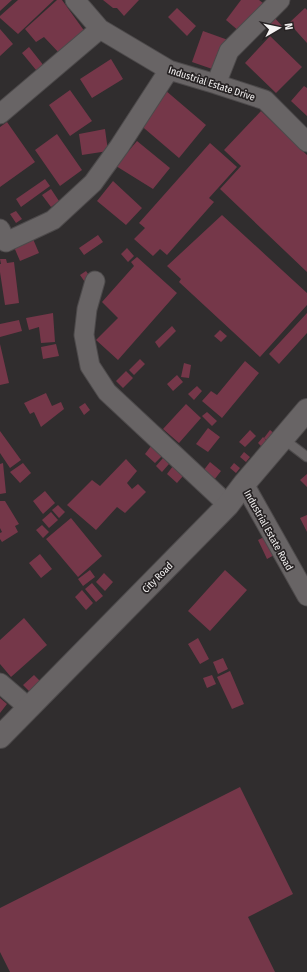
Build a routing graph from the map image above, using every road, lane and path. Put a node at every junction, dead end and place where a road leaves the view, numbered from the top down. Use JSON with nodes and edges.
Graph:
{"nodes":[{"id":1,"x":280,"y":0,"type":"edge"},
{"id":2,"x":82,"y":3,"type":"edge"},
{"id":3,"x":100,"y":29,"type":"junction"},
{"id":4,"x":169,"y":70,"type":"junction"},
{"id":5,"x":216,"y":84,"type":"junction"},
{"id":6,"x":0,"y":114,"type":"edge"},
{"id":7,"x":307,"y":142,"type":"edge"},
{"id":8,"x":0,"y":229,"type":"edge"},
{"id":9,"x":95,"y":282,"type":"dead end"},
{"id":10,"x":307,"y":410,"type":"edge"},
{"id":11,"x":282,"y":438,"type":"junction"},
{"id":12,"x":307,"y":457,"type":"edge"},
{"id":13,"x":244,"y":484,"type":"junction"},
{"id":14,"x":228,"y":505,"type":"junction"},
{"id":15,"x":307,"y":596,"type":"edge"},
{"id":16,"x":0,"y":683,"type":"edge"},
{"id":17,"x":29,"y":708,"type":"junction"},
{"id":18,"x":0,"y":738,"type":"edge"}],
"edges":[{"from":1,"to":5,"type":"street"},
{"from":2,"to":3,"type":"street","name":"Industrial Estate Drive"},
{"from":3,"to":4,"type":"street","name":"Industrial Estate Drive"},
{"from":3,"to":6,"type":"street"},
{"from":4,"to":5,"type":"street","name":"Industrial Estate Drive"},
{"from":4,"to":8,"type":"street"},
{"from":5,"to":7,"type":"street","name":"Industrial Estate Drive"},
{"from":9,"to":14,"type":"street"},
{"from":10,"to":11,"type":"main road","name":"City Road"},
{"from":11,"to":12,"type":"lane"},
{"from":11,"to":13,"type":"main road","name":"City Road"},
{"from":13,"to":14,"type":"main road","name":"City Road"},
{"from":13,"to":15,"type":"street","name":"Industrial Estate Road"},
{"from":14,"to":17,"type":"main road","name":"City Road"},
{"from":16,"to":17,"type":"street"},
{"from":17,"to":18,"type":"main road","name":"City Road"}]}
